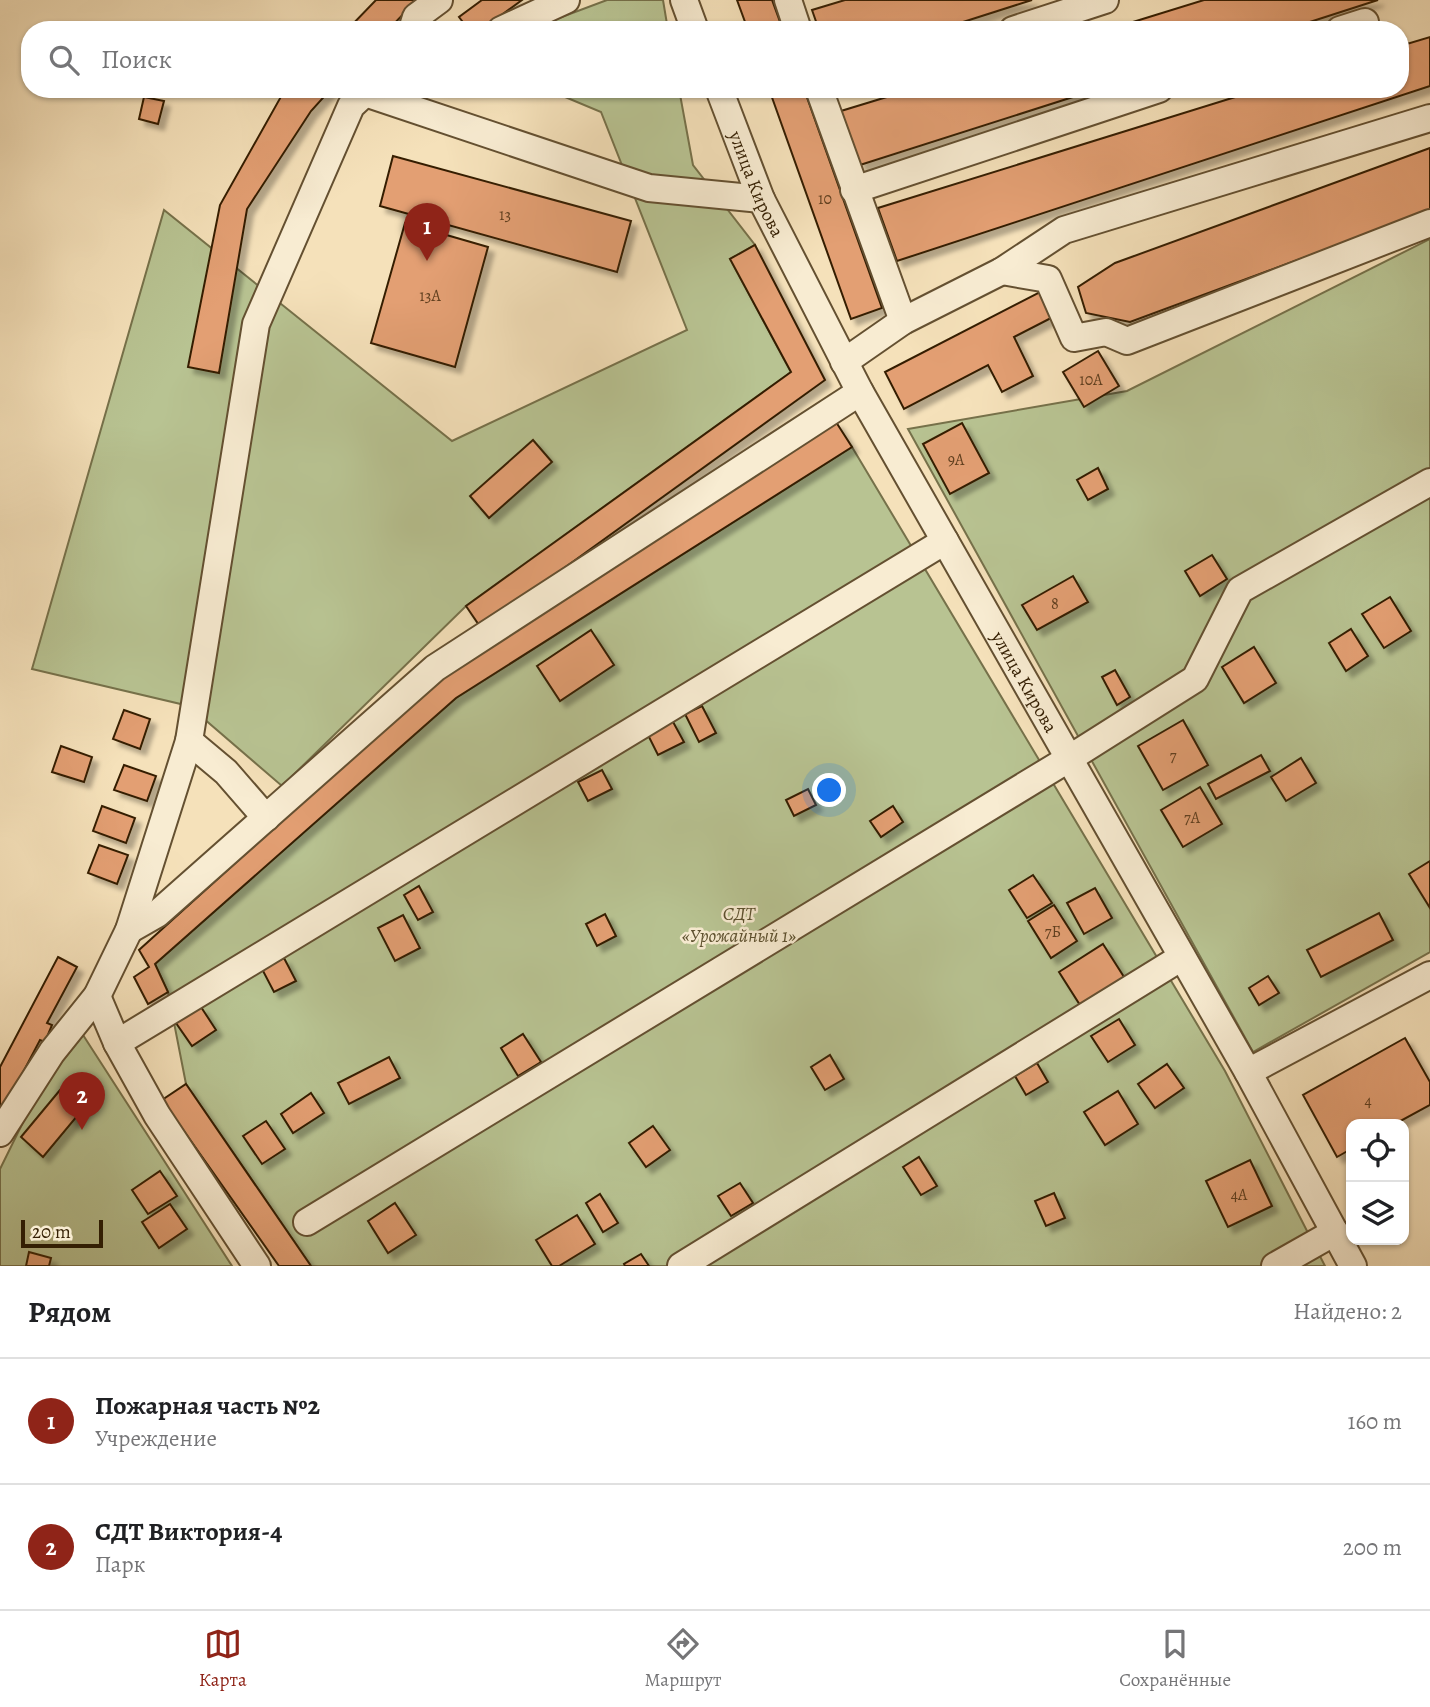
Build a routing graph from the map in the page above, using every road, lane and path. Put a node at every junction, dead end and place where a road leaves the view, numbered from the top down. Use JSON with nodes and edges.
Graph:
{"nodes":[{"id":1,"x":439,"y":0,"type":"edge"},
{"id":2,"x":566,"y":0,"type":"edge"},
{"id":3,"x":684,"y":0,"type":"edge"},
{"id":4,"x":788,"y":0,"type":"edge"},
{"id":5,"x":1105,"y":0,"type":"edge"},
{"id":6,"x":415,"y":21,"type":"edge"},
{"id":7,"x":520,"y":21,"type":"edge"},
{"id":8,"x":692,"y":21,"type":"edge"},
{"id":9,"x":795,"y":21,"type":"edge"},
{"id":10,"x":1041,"y":21,"type":"edge"},
{"id":11,"x":361,"y":98,"type":"edge"},
{"id":12,"x":389,"y":98,"type":"edge"},
{"id":13,"x":722,"y":98,"type":"edge"},
{"id":14,"x":825,"y":98,"type":"edge"},
{"id":15,"x":1132,"y":98,"type":"edge"},
{"id":16,"x":1430,"y":118,"type":"edge"},
{"id":17,"x":854,"y":190,"type":"junction"},
{"id":18,"x":761,"y":199,"type":"junction"},
{"id":19,"x":1430,"y":223,"type":"edge"},
{"id":20,"x":1002,"y":271,"type":"junction"},
{"id":21,"x":903,"y":321,"type":"junction"},
{"id":22,"x":844,"y":362,"type":"junction"},
{"id":23,"x":860,"y":392,"type":"junction"},
{"id":24,"x":1430,"y":482,"type":"edge"},
{"id":25,"x":945,"y":541,"type":"junction"},
{"id":26,"x":189,"y":741,"type":"junction"},
{"id":27,"x":1070,"y":758,"type":"junction"},
{"id":28,"x":266,"y":818,"type":"junction"},
{"id":29,"x":129,"y":930,"type":"junction"},
{"id":30,"x":1182,"y":957,"type":"junction"},
{"id":31,"x":1430,"y":975,"type":"edge"},
{"id":32,"x":97,"y":996,"type":"junction"},
{"id":33,"x":117,"y":1043,"type":"junction"},
{"id":34,"x":1248,"y":1072,"type":"junction"},
{"id":35,"x":0,"y":1133,"type":"edge"},
{"id":36,"x":307,"y":1222,"type":"dead end"},
{"id":37,"x":1335,"y":1232,"type":"junction"},
{"id":38,"x":257,"y":1266,"type":"edge"},
{"id":39,"x":681,"y":1266,"type":"edge"},
{"id":40,"x":1275,"y":1266,"type":"edge"},
{"id":41,"x":1353,"y":1266,"type":"edge"}],
"edges":[{"from":1,"to":6,"type":"street"},
{"from":2,"to":7,"type":"street"},
{"from":3,"to":8,"type":"street"},
{"from":4,"to":9,"type":"street"},
{"from":5,"to":10,"type":"street"},
{"from":11,"to":26,"type":"street"},
{"from":12,"to":18,"type":"street"},
{"from":13,"to":18,"type":"street","name":"улица Кирова"},
{"from":14,"to":17,"type":"street"},
{"from":15,"to":17,"type":"street"},
{"from":16,"to":20,"type":"street"},
{"from":17,"to":21,"type":"street"},
{"from":18,"to":22,"type":"street","name":"улица Кирова"},
{"from":19,"to":20,"type":"street"},
{"from":20,"to":21,"type":"street"},
{"from":21,"to":22,"type":"street"},
{"from":22,"to":23,"type":"street","name":"улица Кирова"},
{"from":23,"to":25,"type":"street","name":"улица Кирова"},
{"from":23,"to":28,"type":"street"},
{"from":24,"to":27,"type":"street"},
{"from":25,"to":27,"type":"street","name":"улица Кирова"},
{"from":25,"to":33,"type":"street"},
{"from":26,"to":28,"type":"street"},
{"from":26,"to":29,"type":"street"},
{"from":27,"to":30,"type":"street","name":"улица Кирова"},
{"from":27,"to":36,"type":"street"},
{"from":28,"to":29,"type":"street"},
{"from":29,"to":32,"type":"street"},
{"from":30,"to":34,"type":"street","name":"улица Кирова"},
{"from":30,"to":39,"type":"street"},
{"from":31,"to":34,"type":"street"},
{"from":32,"to":33,"type":"street"},
{"from":32,"to":35,"type":"street"},
{"from":33,"to":38,"type":"street"},
{"from":34,"to":37,"type":"street","name":"улица Кирова"},
{"from":37,"to":40,"type":"street"},
{"from":37,"to":41,"type":"street","name":"улица Кирова"}]}
